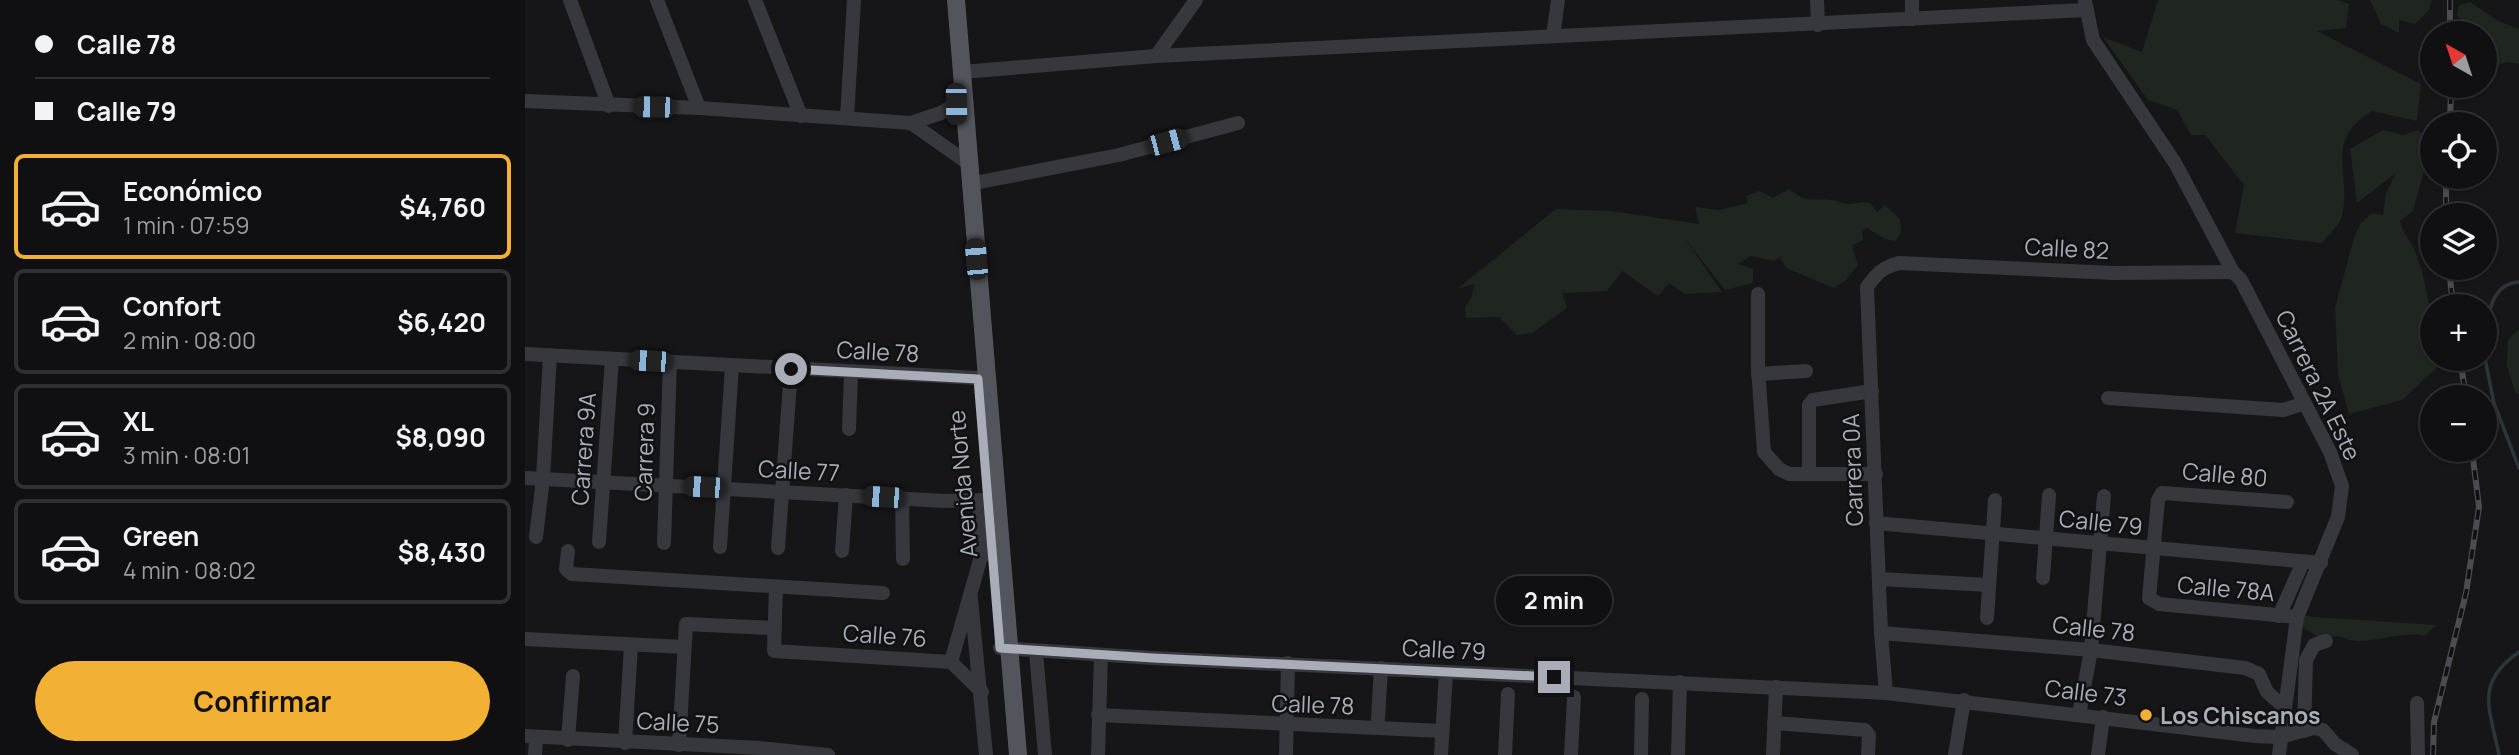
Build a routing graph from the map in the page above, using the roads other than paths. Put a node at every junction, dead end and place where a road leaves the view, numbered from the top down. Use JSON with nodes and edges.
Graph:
{"nodes":[{"id":1,"x":570,"y":0,"type":"edge"},
{"id":2,"x":657,"y":0,"type":"edge"},
{"id":3,"x":755,"y":0,"type":"edge"},
{"id":4,"x":854,"y":0,"type":"edge"},
{"id":5,"x":949,"y":0,"type":"edge"},
{"id":6,"x":956,"y":0,"type":"edge"},
{"id":7,"x":1175,"y":0,"type":"edge"},
{"id":8,"x":1196,"y":0,"type":"edge"},
{"id":9,"x":1558,"y":0,"type":"edge"},
{"id":10,"x":1817,"y":0,"type":"edge"},
{"id":11,"x":1912,"y":0,"type":"edge"},
{"id":12,"x":2085,"y":5,"type":"edge"},
{"id":13,"x":1186,"y":12,"type":"junction"},
{"id":14,"x":1912,"y":19,"type":"junction"},
{"id":15,"x":1818,"y":24,"type":"junction"},
{"id":16,"x":1553,"y":36,"type":"junction"},
{"id":17,"x":1156,"y":56,"type":"junction"},
{"id":18,"x":962,"y":72,"type":"junction"},
{"id":19,"x":525,"y":101,"type":"edge"},
{"id":20,"x":960,"y":101,"type":"junction"},
{"id":21,"x":609,"y":106,"type":"junction"},
{"id":22,"x":698,"y":108,"type":"junction"},
{"id":23,"x":801,"y":116,"type":"junction"},
{"id":24,"x":847,"y":118,"type":"junction"},
{"id":25,"x":911,"y":123,"type":"junction"},
{"id":26,"x":1238,"y":123,"type":"dead end"},
{"id":27,"x":962,"y":159,"type":"junction"},
{"id":28,"x":969,"y":184,"type":"junction"},
{"id":29,"x":1899,"y":263,"type":"joint"},
{"id":30,"x":2237,"y":276,"type":"junction"},
{"id":31,"x":1758,"y":294,"type":"dead end"},
{"id":32,"x":525,"y":354,"type":"edge"},
{"id":33,"x":549,"y":355,"type":"junction"},
{"id":34,"x":612,"y":359,"type":"junction"},
{"id":35,"x":670,"y":362,"type":"junction"},
{"id":36,"x":732,"y":366,"type":"junction"},
{"id":37,"x":791,"y":369,"type":"junction"},
{"id":38,"x":1806,"y":371,"type":"dead end"},
{"id":39,"x":851,"y":373,"type":"junction"},
{"id":40,"x":1758,"y":374,"type":"junction"},
{"id":41,"x":978,"y":379,"type":"junction"},
{"id":42,"x":1872,"y":391,"type":"junction"},
{"id":43,"x":2108,"y":398,"type":"dead end"},
{"id":44,"x":2305,"y":403,"type":"junction"},
{"id":45,"x":849,"y":429,"type":"dead end"},
{"id":46,"x":1809,"y":474,"type":"junction"},
{"id":47,"x":1876,"y":474,"type":"junction"},
{"id":48,"x":525,"y":478,"type":"edge"},
{"id":49,"x":543,"y":479,"type":"junction"},
{"id":50,"x":604,"y":480,"type":"junction"},
{"id":51,"x":665,"y":485,"type":"junction"},
{"id":52,"x":724,"y":488,"type":"junction"},
{"id":53,"x":784,"y":492,"type":"junction"},
{"id":54,"x":846,"y":495,"type":"junction"},
{"id":55,"x":2049,"y":495,"type":"dead end"},
{"id":56,"x":2104,"y":496,"type":"dead end"},
{"id":57,"x":902,"y":498,"type":"junction"},
{"id":58,"x":984,"y":500,"type":"junction"},
{"id":59,"x":1995,"y":500,"type":"dead end"},
{"id":60,"x":2287,"y":502,"type":"dead end"},
{"id":61,"x":1876,"y":523,"type":"junction"},
{"id":62,"x":1993,"y":534,"type":"junction"},
{"id":63,"x":536,"y":537,"type":"dead end"},
{"id":64,"x":2044,"y":539,"type":"junction"},
{"id":65,"x":991,"y":541,"type":"junction"},
{"id":66,"x":599,"y":542,"type":"dead end"},
{"id":67,"x":664,"y":543,"type":"dead end"},
{"id":68,"x":2098,"y":545,"type":"junction"},
{"id":69,"x":720,"y":547,"type":"dead end"},
{"id":70,"x":778,"y":548,"type":"dead end"},
{"id":71,"x":568,"y":551,"type":"dead end"},
{"id":72,"x":842,"y":551,"type":"dead end"},
{"id":73,"x":2154,"y":551,"type":"junction"},
{"id":74,"x":903,"y":559,"type":"dead end"},
{"id":75,"x":980,"y":560,"type":"junction"},
{"id":76,"x":2303,"y":562,"type":"junction"},
{"id":77,"x":2321,"y":564,"type":"junction"},
{"id":78,"x":2043,"y":578,"type":"dead end"},
{"id":79,"x":1879,"y":579,"type":"junction"},
{"id":80,"x":1989,"y":585,"type":"junction"},
{"id":81,"x":776,"y":587,"type":"junction"},
{"id":82,"x":883,"y":593,"type":"dead end"},
{"id":83,"x":971,"y":599,"type":"junction"},
{"id":84,"x":2279,"y":616,"type":"junction"},
{"id":85,"x":2297,"y":617,"type":"junction"},
{"id":86,"x":1987,"y":618,"type":"dead end"},
{"id":87,"x":772,"y":628,"type":"junction"},
{"id":88,"x":1881,"y":633,"type":"junction"},
{"id":89,"x":525,"y":639,"type":"edge"},
{"id":90,"x":2326,"y":641,"type":"dead end"},
{"id":91,"x":631,"y":646,"type":"junction"},
{"id":92,"x":684,"y":647,"type":"junction"},
{"id":93,"x":1004,"y":648,"type":"junction"},
{"id":94,"x":2091,"y":650,"type":"junction"},
{"id":95,"x":1036,"y":652,"type":"junction"},
{"id":96,"x":1101,"y":655,"type":"junction"},
{"id":97,"x":951,"y":662,"type":"junction"},
{"id":98,"x":1288,"y":663,"type":"junction"},
{"id":99,"x":1381,"y":668,"type":"junction"},
{"id":100,"x":1446,"y":672,"type":"junction"},
{"id":101,"x":573,"y":676,"type":"dead end"},
{"id":102,"x":1680,"y":682,"type":"junction"},
{"id":103,"x":1776,"y":687,"type":"junction"},
{"id":104,"x":982,"y":692,"type":"junction"},
{"id":105,"x":1508,"y":694,"type":"dead end"},
{"id":106,"x":1886,"y":694,"type":"junction"},
{"id":107,"x":1574,"y":697,"type":"dead end"},
{"id":108,"x":1642,"y":699,"type":"dead end"},
{"id":109,"x":1964,"y":700,"type":"junction"},
{"id":110,"x":2417,"y":703,"type":"dead end"},
{"id":111,"x":2284,"y":707,"type":"junction"},
{"id":112,"x":1098,"y":715,"type":"junction"},
{"id":113,"x":2079,"y":715,"type":"junction"},
{"id":114,"x":2103,"y":717,"type":"junction"},
{"id":115,"x":1378,"y":719,"type":"dead end"},
{"id":116,"x":1774,"y":723,"type":"junction"},
{"id":117,"x":1286,"y":726,"type":"junction"},
{"id":118,"x":1442,"y":731,"type":"junction"},
{"id":119,"x":2304,"y":731,"type":"junction"},
{"id":120,"x":531,"y":737,"type":"edge"},
{"id":121,"x":2279,"y":737,"type":"junction"},
{"id":122,"x":568,"y":740,"type":"junction"},
{"id":123,"x":625,"y":743,"type":"junction"},
{"id":124,"x":678,"y":745,"type":"junction"},
{"id":125,"x":588,"y":748,"type":"edge"},
{"id":126,"x":646,"y":749,"type":"edge"},
{"id":127,"x":704,"y":751,"type":"edge"},
{"id":128,"x":760,"y":752,"type":"edge"},
{"id":129,"x":535,"y":755,"type":"edge"},
{"id":130,"x":828,"y":755,"type":"edge"},
{"id":131,"x":986,"y":755,"type":"edge"},
{"id":132,"x":1009,"y":755,"type":"edge"},
{"id":133,"x":1018,"y":755,"type":"edge"},
{"id":134,"x":1045,"y":755,"type":"edge"},
{"id":135,"x":1098,"y":755,"type":"edge"},
{"id":136,"x":1286,"y":755,"type":"edge"},
{"id":137,"x":1441,"y":755,"type":"edge"},
{"id":138,"x":1505,"y":755,"type":"edge"},
{"id":139,"x":1571,"y":755,"type":"edge"},
{"id":140,"x":1641,"y":755,"type":"edge"},
{"id":141,"x":1678,"y":755,"type":"edge"},
{"id":142,"x":1773,"y":755,"type":"edge"},
{"id":143,"x":1868,"y":755,"type":"edge"},
{"id":144,"x":1955,"y":755,"type":"edge"},
{"id":145,"x":2098,"y":755,"type":"edge"},
{"id":146,"x":2279,"y":755,"type":"edge"},
{"id":147,"x":2352,"y":755,"type":"edge"},
{"id":148,"x":2418,"y":755,"type":"edge"}],
"edges":[{"from":1,"to":21,"type":"street"},
{"from":2,"to":22,"type":"street"},
{"from":3,"to":23,"type":"street"},
{"from":4,"to":24,"type":"street"},
{"from":5,"to":20,"type":"main road","name":"Avenida Norte"},
{"from":6,"to":18,"type":"main road","name":"Avenida Norte"},
{"from":7,"to":13,"type":"street"},
{"from":8,"to":13,"type":"street"},
{"from":9,"to":16,"type":"street"},
{"from":10,"to":15,"type":"street"},
{"from":11,"to":14,"type":"street"},
{"from":12,"to":14,"type":"street"},
{"from":12,"to":30,"type":"street","name":"Carrera 2A Este"},
{"from":13,"to":17,"type":"street"},
{"from":14,"to":15,"type":"street"},
{"from":15,"to":16,"type":"street"},
{"from":16,"to":17,"type":"street"},
{"from":17,"to":18,"type":"street"},
{"from":18,"to":20,"type":"main road","name":"Avenida Norte"},
{"from":19,"to":21,"type":"street"},
{"from":20,"to":25,"type":"street"},
{"from":20,"to":27,"type":"main road","name":"Avenida Norte"},
{"from":21,"to":22,"type":"street"},
{"from":22,"to":23,"type":"street"},
{"from":23,"to":24,"type":"street"},
{"from":24,"to":25,"type":"street"},
{"from":25,"to":27,"type":"street"},
{"from":26,"to":28,"type":"street"},
{"from":27,"to":28,"type":"main road","name":"Avenida Norte"},
{"from":27,"to":41,"type":"main road","name":"Avenida Norte"},
{"from":28,"to":93,"type":"main road","name":"Avenida Norte"},
{"from":29,"to":30,"type":"street","name":"Calle 82"},
{"from":29,"to":42,"type":"street","name":"Carrera 0A"},
{"from":30,"to":44,"type":"street","name":"Carrera 2A Este"},
{"from":31,"to":40,"type":"street"},
{"from":32,"to":33,"type":"street","name":"Calle 78"},
{"from":33,"to":34,"type":"street","name":"Calle 78"},
{"from":33,"to":49,"type":"street"},
{"from":34,"to":35,"type":"street","name":"Calle 78"},
{"from":34,"to":50,"type":"street","name":"Carrera 9A"},
{"from":35,"to":36,"type":"street","name":"Calle 78"},
{"from":35,"to":51,"type":"street","name":"Carrera 9"},
{"from":36,"to":37,"type":"street","name":"Calle 78"},
{"from":36,"to":52,"type":"street"},
{"from":37,"to":39,"type":"street","name":"Calle 78"},
{"from":37,"to":53,"type":"street"},
{"from":38,"to":40,"type":"street"},
{"from":39,"to":41,"type":"street","name":"Calle 78"},
{"from":39,"to":45,"type":"street"},
{"from":40,"to":46,"type":"street"},
{"from":41,"to":58,"type":"main road","name":"Avenida Norte"},
{"from":42,"to":46,"type":"street"},
{"from":42,"to":47,"type":"street","name":"Carrera 0A"},
{"from":43,"to":44,"type":"street"},
{"from":44,"to":77,"type":"street","name":"Carrera 2A Este"},
{"from":46,"to":47,"type":"street"},
{"from":47,"to":61,"type":"street","name":"Carrera 0A"},
{"from":48,"to":49,"type":"street","name":"Calle 77"},
{"from":49,"to":50,"type":"street","name":"Calle 77"},
{"from":49,"to":63,"type":"street"},
{"from":50,"to":51,"type":"street","name":"Calle 77"},
{"from":50,"to":66,"type":"street","name":"Carrera 9A"},
{"from":51,"to":52,"type":"street","name":"Calle 77"},
{"from":51,"to":67,"type":"street","name":"Carrera 9"},
{"from":52,"to":53,"type":"street","name":"Calle 77"},
{"from":52,"to":69,"type":"street"},
{"from":53,"to":54,"type":"street","name":"Calle 77"},
{"from":53,"to":70,"type":"street"},
{"from":54,"to":57,"type":"street","name":"Calle 77"},
{"from":54,"to":72,"type":"street"},
{"from":55,"to":64,"type":"street"},
{"from":56,"to":68,"type":"street"},
{"from":57,"to":58,"type":"street","name":"Calle 77"},
{"from":57,"to":74,"type":"street"},
{"from":58,"to":65,"type":"main road","name":"Avenida Norte"},
{"from":58,"to":75,"type":"street"},
{"from":59,"to":62,"type":"street"},
{"from":60,"to":73,"type":"street","name":"Calle 80"},
{"from":61,"to":62,"type":"street","name":"Calle 79"},
{"from":61,"to":79,"type":"street","name":"Carrera 0A"},
{"from":62,"to":64,"type":"street","name":"Calle 79"},
{"from":62,"to":80,"type":"street"},
{"from":64,"to":68,"type":"street","name":"Calle 79"},
{"from":64,"to":78,"type":"street"},
{"from":65,"to":75,"type":"street"},
{"from":65,"to":93,"type":"main road","name":"Avenida Norte"},
{"from":68,"to":73,"type":"street","name":"Calle 79"},
{"from":68,"to":94,"type":"street"},
{"from":71,"to":81,"type":"street"},
{"from":73,"to":76,"type":"street","name":"Calle 79"},
{"from":73,"to":84,"type":"street","name":"Calle 78A"},
{"from":75,"to":83,"type":"street"},
{"from":76,"to":77,"type":"street","name":"Calle 79"},
{"from":76,"to":84,"type":"street"},
{"from":77,"to":85,"type":"street","name":"Carrera 2A Este"},
{"from":79,"to":80,"type":"street"},
{"from":79,"to":88,"type":"street","name":"Carrera 0A"},
{"from":80,"to":86,"type":"street"},
{"from":81,"to":82,"type":"street"},
{"from":81,"to":87,"type":"street"},
{"from":83,"to":97,"type":"street"},
{"from":83,"to":104,"type":"street"},
{"from":84,"to":85,"type":"street","name":"Calle 78A"},
{"from":85,"to":111,"type":"street","name":"Carrera 2A Este"},
{"from":87,"to":92,"type":"street"},
{"from":87,"to":97,"type":"street","name":"Calle 76"},
{"from":88,"to":94,"type":"street","name":"Calle 78"},
{"from":88,"to":106,"type":"street","name":"Carrera 0A"},
{"from":89,"to":91,"type":"street"},
{"from":90,"to":119,"type":"street"},
{"from":91,"to":92,"type":"street"},
{"from":91,"to":123,"type":"street"},
{"from":92,"to":124,"type":"street"},
{"from":93,"to":95,"type":"street","name":"Calle 79"},
{"from":93,"to":132,"type":"main road","name":"Avenida Norte"},
{"from":93,"to":133,"type":"main road","name":"Avenida Norte"},
{"from":94,"to":111,"type":"street","name":"Calle 78"},
{"from":94,"to":113,"type":"street"},
{"from":95,"to":96,"type":"street","name":"Calle 79"},
{"from":95,"to":134,"type":"street"},
{"from":96,"to":98,"type":"street","name":"Calle 79"},
{"from":96,"to":112,"type":"street"},
{"from":97,"to":104,"type":"street","name":"Calle 76"},
{"from":98,"to":99,"type":"street","name":"Calle 79"},
{"from":98,"to":117,"type":"street"},
{"from":99,"to":100,"type":"street","name":"Calle 79"},
{"from":99,"to":115,"type":"street"},
{"from":100,"to":102,"type":"street","name":"Calle 79"},
{"from":100,"to":118,"type":"street"},
{"from":101,"to":122,"type":"street"},
{"from":102,"to":103,"type":"street","name":"Calle 79"},
{"from":102,"to":141,"type":"street"},
{"from":103,"to":106,"type":"street","name":"Calle 79"},
{"from":103,"to":116,"type":"street"},
{"from":104,"to":131,"type":"street"},
{"from":105,"to":138,"type":"street"},
{"from":106,"to":109,"type":"street","name":"Calle 73"},
{"from":107,"to":139,"type":"street"},
{"from":108,"to":140,"type":"street"},
{"from":109,"to":113,"type":"street","name":"Calle 73"},
{"from":109,"to":144,"type":"street"},
{"from":110,"to":148,"type":"street"},
{"from":111,"to":121,"type":"street","name":"Carrera 2A Este"},
{"from":112,"to":117,"type":"street","name":"Calle 78"},
{"from":112,"to":135,"type":"street"},
{"from":113,"to":114,"type":"street","name":"Calle 73"},
{"from":114,"to":121,"type":"street","name":"Calle 73"},
{"from":114,"to":145,"type":"street"},
{"from":116,"to":142,"type":"street"},
{"from":116,"to":143,"type":"street"},
{"from":117,"to":118,"type":"street","name":"Calle 78"},
{"from":117,"to":136,"type":"street"},
{"from":118,"to":137,"type":"street"},
{"from":119,"to":121,"type":"street","name":"Calle 73"},
{"from":119,"to":147,"type":"street"},
{"from":120,"to":122,"type":"street","name":"Calle 75"},
{"from":120,"to":129,"type":"street"},
{"from":121,"to":146,"type":"street","name":"Carrera 2A Este"},
{"from":122,"to":125,"type":"street","name":"Calle 75"},
{"from":123,"to":125,"type":"street","name":"Calle 75"},
{"from":123,"to":126,"type":"street","name":"Calle 75"},
{"from":124,"to":126,"type":"street","name":"Calle 75"},
{"from":124,"to":127,"type":"street","name":"Calle 75"},
{"from":127,"to":128,"type":"street","name":"Calle 75"},
{"from":128,"to":130,"type":"street","name":"Calle 75"}]}
